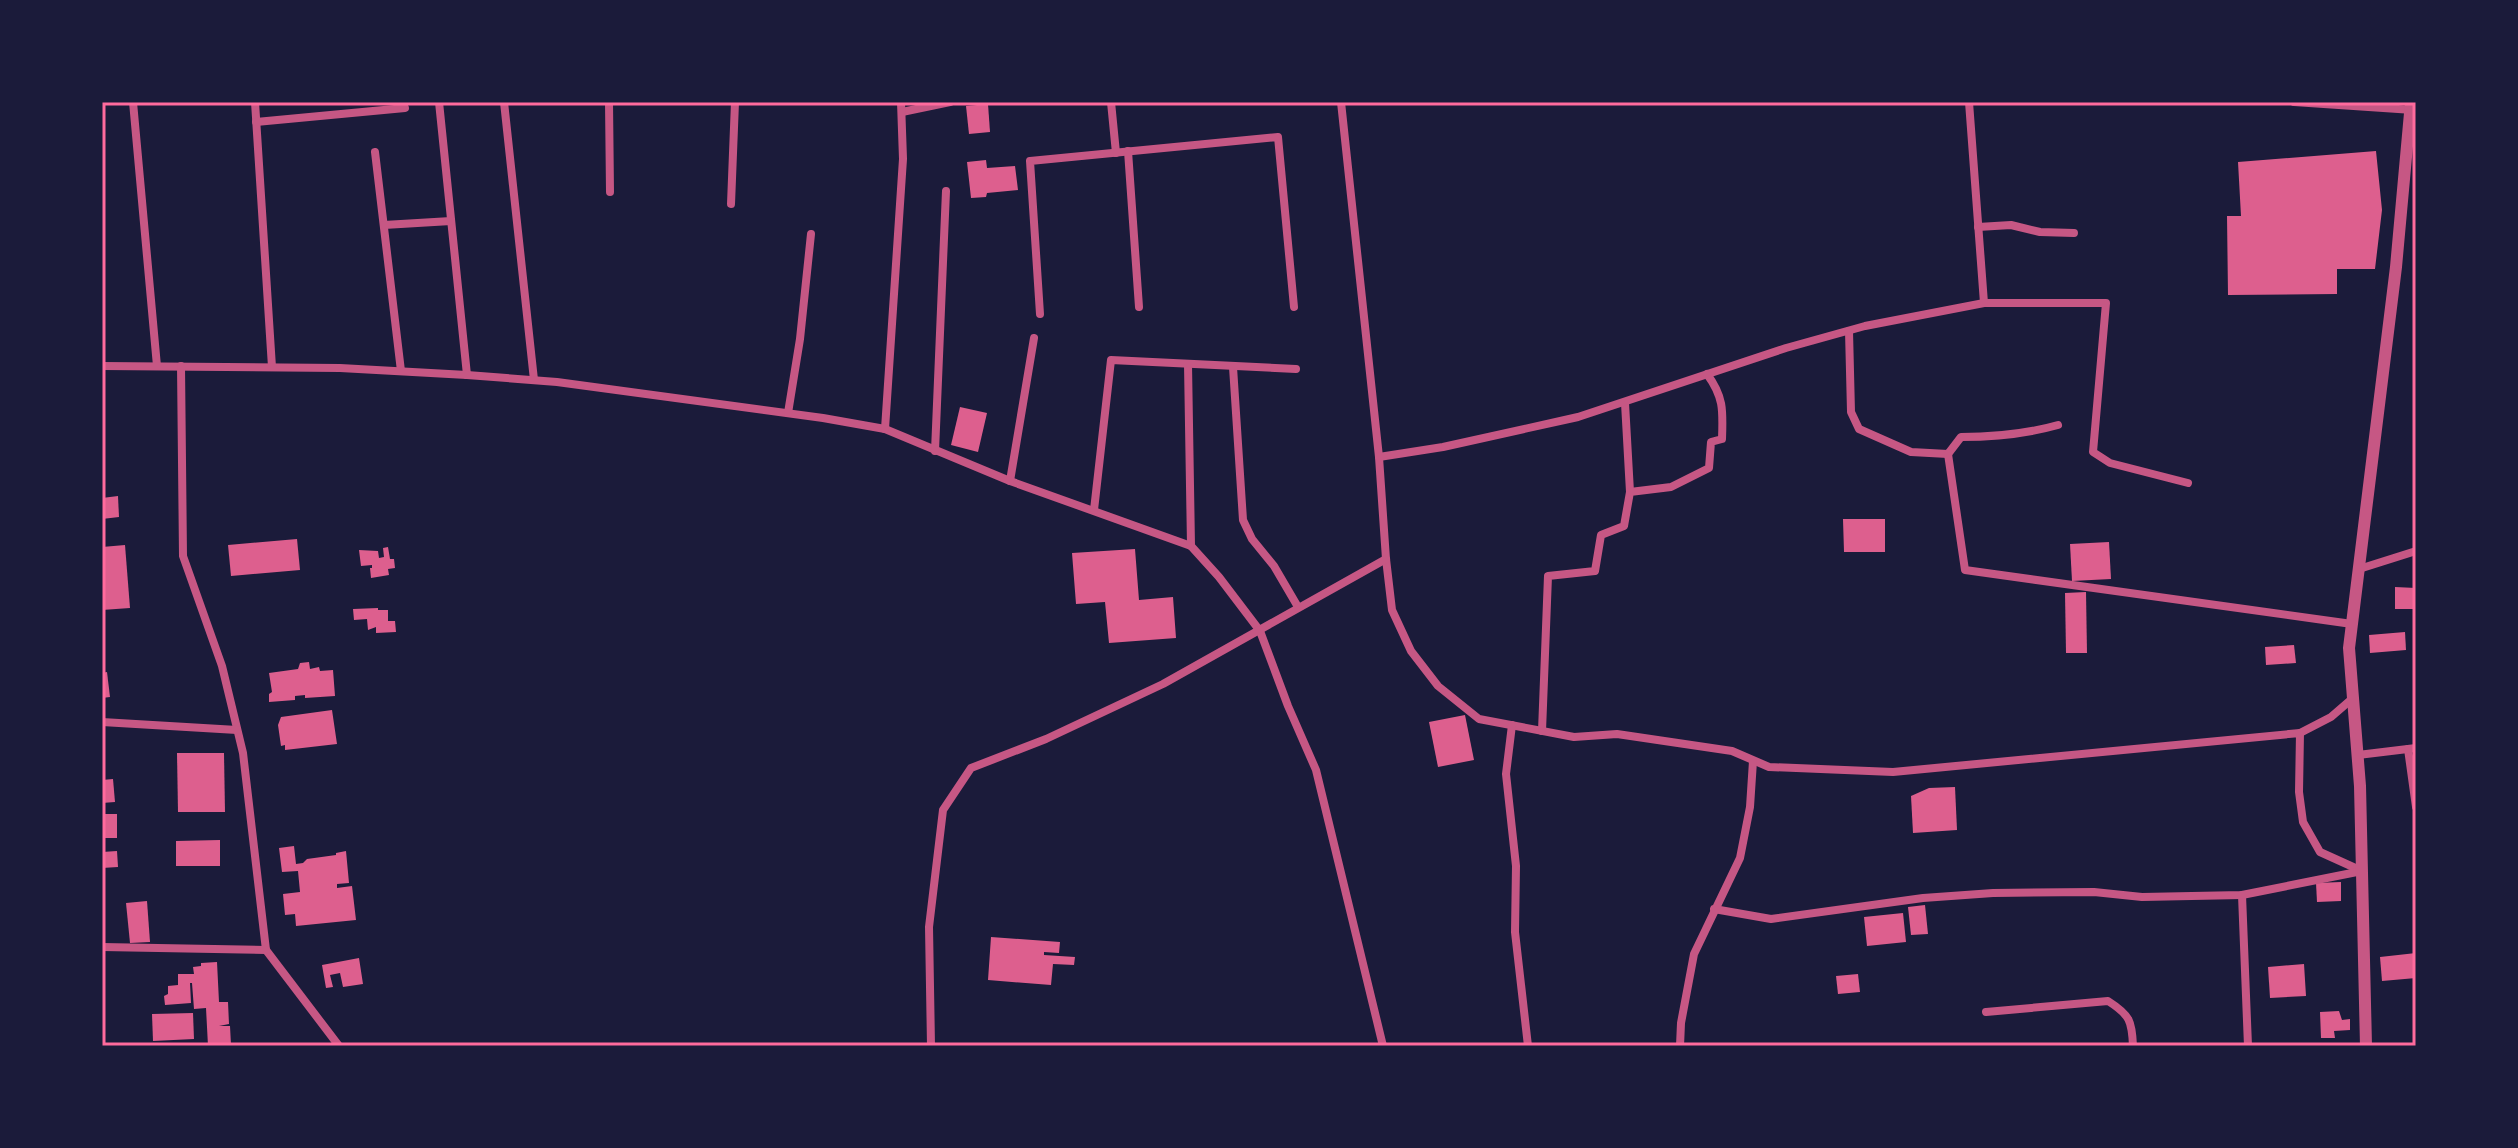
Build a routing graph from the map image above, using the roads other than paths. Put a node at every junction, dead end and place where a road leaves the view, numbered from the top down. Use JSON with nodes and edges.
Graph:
{"nodes":[{"id":1,"x":133,"y":102,"type":"edge"},
{"id":2,"x":255,"y":102,"type":"edge"},
{"id":3,"x":439,"y":102,"type":"edge"},
{"id":4,"x":504,"y":102,"type":"edge"},
{"id":5,"x":609,"y":102,"type":"edge"},
{"id":6,"x":735,"y":102,"type":"edge"},
{"id":7,"x":901,"y":102,"type":"edge"},
{"id":8,"x":950,"y":102,"type":"edge"},
{"id":9,"x":1111,"y":102,"type":"edge"},
{"id":10,"x":1341,"y":102,"type":"edge"},
{"id":11,"x":1969,"y":102,"type":"edge"},
{"id":12,"x":2294,"y":102,"type":"edge"},
{"id":13,"x":2412,"y":107,"type":"edge"},
{"id":14,"x":405,"y":108,"type":"dead end"},
{"id":15,"x":902,"y":112,"type":"junction"},
{"id":16,"x":256,"y":122,"type":"junction"},
{"id":17,"x":1128,"y":151,"type":"junction"},
{"id":18,"x":375,"y":152,"type":"dead end"},
{"id":19,"x":1116,"y":153,"type":"junction"},
{"id":20,"x":946,"y":191,"type":"dead end"},
{"id":21,"x":610,"y":192,"type":"dead end"},
{"id":22,"x":731,"y":204,"type":"dead end"},
{"id":23,"x":451,"y":221,"type":"junction"},
{"id":24,"x":384,"y":225,"type":"junction"},
{"id":25,"x":1978,"y":227,"type":"junction"},
{"id":26,"x":2074,"y":233,"type":"dead end"},
{"id":27,"x":811,"y":234,"type":"dead end"},
{"id":28,"x":1984,"y":303,"type":"junction"},
{"id":29,"x":1139,"y":307,"type":"dead end"},
{"id":30,"x":1294,"y":307,"type":"dead end"},
{"id":31,"x":1040,"y":314,"type":"dead end"},
{"id":32,"x":1849,"y":331,"type":"junction"},
{"id":33,"x":1034,"y":338,"type":"dead end"},
{"id":34,"x":1188,"y":364,"type":"junction"},
{"id":35,"x":102,"y":366,"type":"edge"},
{"id":36,"x":157,"y":366,"type":"junction"},
{"id":37,"x":181,"y":366,"type":"junction"},
{"id":38,"x":272,"y":367,"type":"junction"},
{"id":39,"x":1233,"y":367,"type":"junction"},
{"id":40,"x":1296,"y":369,"type":"dead end"},
{"id":41,"x":401,"y":371,"type":"junction"},
{"id":42,"x":1707,"y":374,"type":"junction"},
{"id":43,"x":467,"y":375,"type":"junction"},
{"id":44,"x":534,"y":380,"type":"junction"},
{"id":45,"x":1625,"y":403,"type":"junction"},
{"id":46,"x":788,"y":413,"type":"junction"},
{"id":47,"x":2058,"y":425,"type":"dead end"},
{"id":48,"x":885,"y":429,"type":"junction"},
{"id":49,"x":935,"y":451,"type":"junction"},
{"id":50,"x":1948,"y":454,"type":"junction"},
{"id":51,"x":1379,"y":457,"type":"junction"},
{"id":52,"x":1010,"y":481,"type":"junction"},
{"id":53,"x":2188,"y":483,"type":"dead end"},
{"id":54,"x":1630,"y":492,"type":"junction"},
{"id":55,"x":1094,"y":510,"type":"junction"},
{"id":56,"x":1191,"y":546,"type":"junction"},
{"id":57,"x":2416,"y":551,"type":"edge"},
{"id":58,"x":1386,"y":559,"type":"junction"},
{"id":59,"x":2359,"y":569,"type":"junction"},
{"id":60,"x":1298,"y":607,"type":"junction"},
{"id":61,"x":2352,"y":624,"type":"junction"},
{"id":62,"x":1260,"y":631,"type":"junction"},
{"id":63,"x":2353,"y":698,"type":"junction"},
{"id":64,"x":102,"y":722,"type":"edge"},
{"id":65,"x":1512,"y":725,"type":"junction"},
{"id":66,"x":237,"y":730,"type":"junction"},
{"id":67,"x":1542,"y":731,"type":"junction"},
{"id":68,"x":2300,"y":733,"type":"junction"},
{"id":69,"x":2412,"y":748,"type":"edge"},
{"id":70,"x":2358,"y":755,"type":"junction"},
{"id":71,"x":1753,"y":761,"type":"junction"},
{"id":72,"x":2416,"y":807,"type":"edge"},
{"id":73,"x":2362,"y":871,"type":"junction"},
{"id":74,"x":2242,"y":895,"type":"junction"},
{"id":75,"x":1714,"y":909,"type":"junction"},
{"id":76,"x":102,"y":947,"type":"edge"},
{"id":77,"x":266,"y":950,"type":"junction"},
{"id":78,"x":1986,"y":1012,"type":"dead end"},
{"id":79,"x":339,"y":1046,"type":"edge"},
{"id":80,"x":931,"y":1046,"type":"edge"},
{"id":81,"x":1383,"y":1046,"type":"edge"},
{"id":82,"x":1528,"y":1046,"type":"edge"},
{"id":83,"x":1680,"y":1046,"type":"edge"},
{"id":84,"x":2133,"y":1046,"type":"edge"},
{"id":85,"x":2248,"y":1046,"type":"edge"},
{"id":86,"x":2366,"y":1046,"type":"edge"}],
"edges":[{"from":1,"to":36,"type":"street"},
{"from":2,"to":16,"type":"street"},
{"from":3,"to":23,"type":"street"},
{"from":4,"to":44,"type":"street"},
{"from":5,"to":21,"type":"street"},
{"from":6,"to":22,"type":"street"},
{"from":7,"to":15,"type":"street"},
{"from":8,"to":15,"type":"street"},
{"from":9,"to":19,"type":"street"},
{"from":10,"to":51,"type":"street"},
{"from":11,"to":25,"type":"street"},
{"from":12,"to":13,"type":"street"},
{"from":13,"to":59,"type":"street"},
{"from":14,"to":16,"type":"street"},
{"from":15,"to":48,"type":"street"},
{"from":16,"to":38,"type":"street"},
{"from":17,"to":19,"type":"street"},
{"from":17,"to":29,"type":"street"},
{"from":17,"to":30,"type":"street"},
{"from":18,"to":24,"type":"street"},
{"from":19,"to":31,"type":"street"},
{"from":20,"to":49,"type":"street"},
{"from":23,"to":24,"type":"street"},
{"from":23,"to":43,"type":"street"},
{"from":24,"to":41,"type":"street"},
{"from":25,"to":26,"type":"street"},
{"from":25,"to":28,"type":"street"},
{"from":27,"to":46,"type":"street"},
{"from":28,"to":32,"type":"street"},
{"from":28,"to":53,"type":"street"},
{"from":32,"to":42,"type":"street"},
{"from":32,"to":50,"type":"street"},
{"from":33,"to":52,"type":"street"},
{"from":34,"to":39,"type":"street"},
{"from":34,"to":55,"type":"street"},
{"from":34,"to":56,"type":"street"},
{"from":35,"to":36,"type":"street"},
{"from":36,"to":37,"type":"street"},
{"from":37,"to":38,"type":"street"},
{"from":37,"to":66,"type":"street"},
{"from":38,"to":41,"type":"street"},
{"from":39,"to":40,"type":"street"},
{"from":39,"to":60,"type":"street"},
{"from":41,"to":43,"type":"street"},
{"from":42,"to":45,"type":"street"},
{"from":42,"to":54,"type":"street"},
{"from":43,"to":44,"type":"street"},
{"from":44,"to":46,"type":"street"},
{"from":45,"to":51,"type":"street"},
{"from":45,"to":54,"type":"street"},
{"from":46,"to":48,"type":"street"},
{"from":47,"to":50,"type":"street"},
{"from":48,"to":49,"type":"street"},
{"from":49,"to":52,"type":"street"},
{"from":50,"to":61,"type":"street"},
{"from":51,"to":58,"type":"street"},
{"from":52,"to":55,"type":"street"},
{"from":54,"to":67,"type":"street"},
{"from":55,"to":56,"type":"street"},
{"from":56,"to":62,"type":"street"},
{"from":57,"to":59,"type":"street"},
{"from":58,"to":60,"type":"street"},
{"from":58,"to":65,"type":"street"},
{"from":59,"to":61,"type":"street"},
{"from":60,"to":62,"type":"street"},
{"from":61,"to":63,"type":"street"},
{"from":62,"to":80,"type":"street"},
{"from":62,"to":81,"type":"street"},
{"from":63,"to":68,"type":"street"},
{"from":63,"to":70,"type":"street"},
{"from":64,"to":66,"type":"street"},
{"from":65,"to":67,"type":"street"},
{"from":65,"to":82,"type":"street"},
{"from":66,"to":77,"type":"street"},
{"from":67,"to":71,"type":"street"},
{"from":68,"to":71,"type":"street"},
{"from":68,"to":73,"type":"street"},
{"from":69,"to":70,"type":"street"},
{"from":69,"to":72,"type":"street"},
{"from":70,"to":73,"type":"street"},
{"from":71,"to":75,"type":"street"},
{"from":73,"to":74,"type":"street"},
{"from":73,"to":86,"type":"street"},
{"from":74,"to":75,"type":"street"},
{"from":74,"to":85,"type":"street"},
{"from":75,"to":83,"type":"street"},
{"from":76,"to":77,"type":"street"},
{"from":77,"to":79,"type":"street"},
{"from":78,"to":84,"type":"street"}]}
